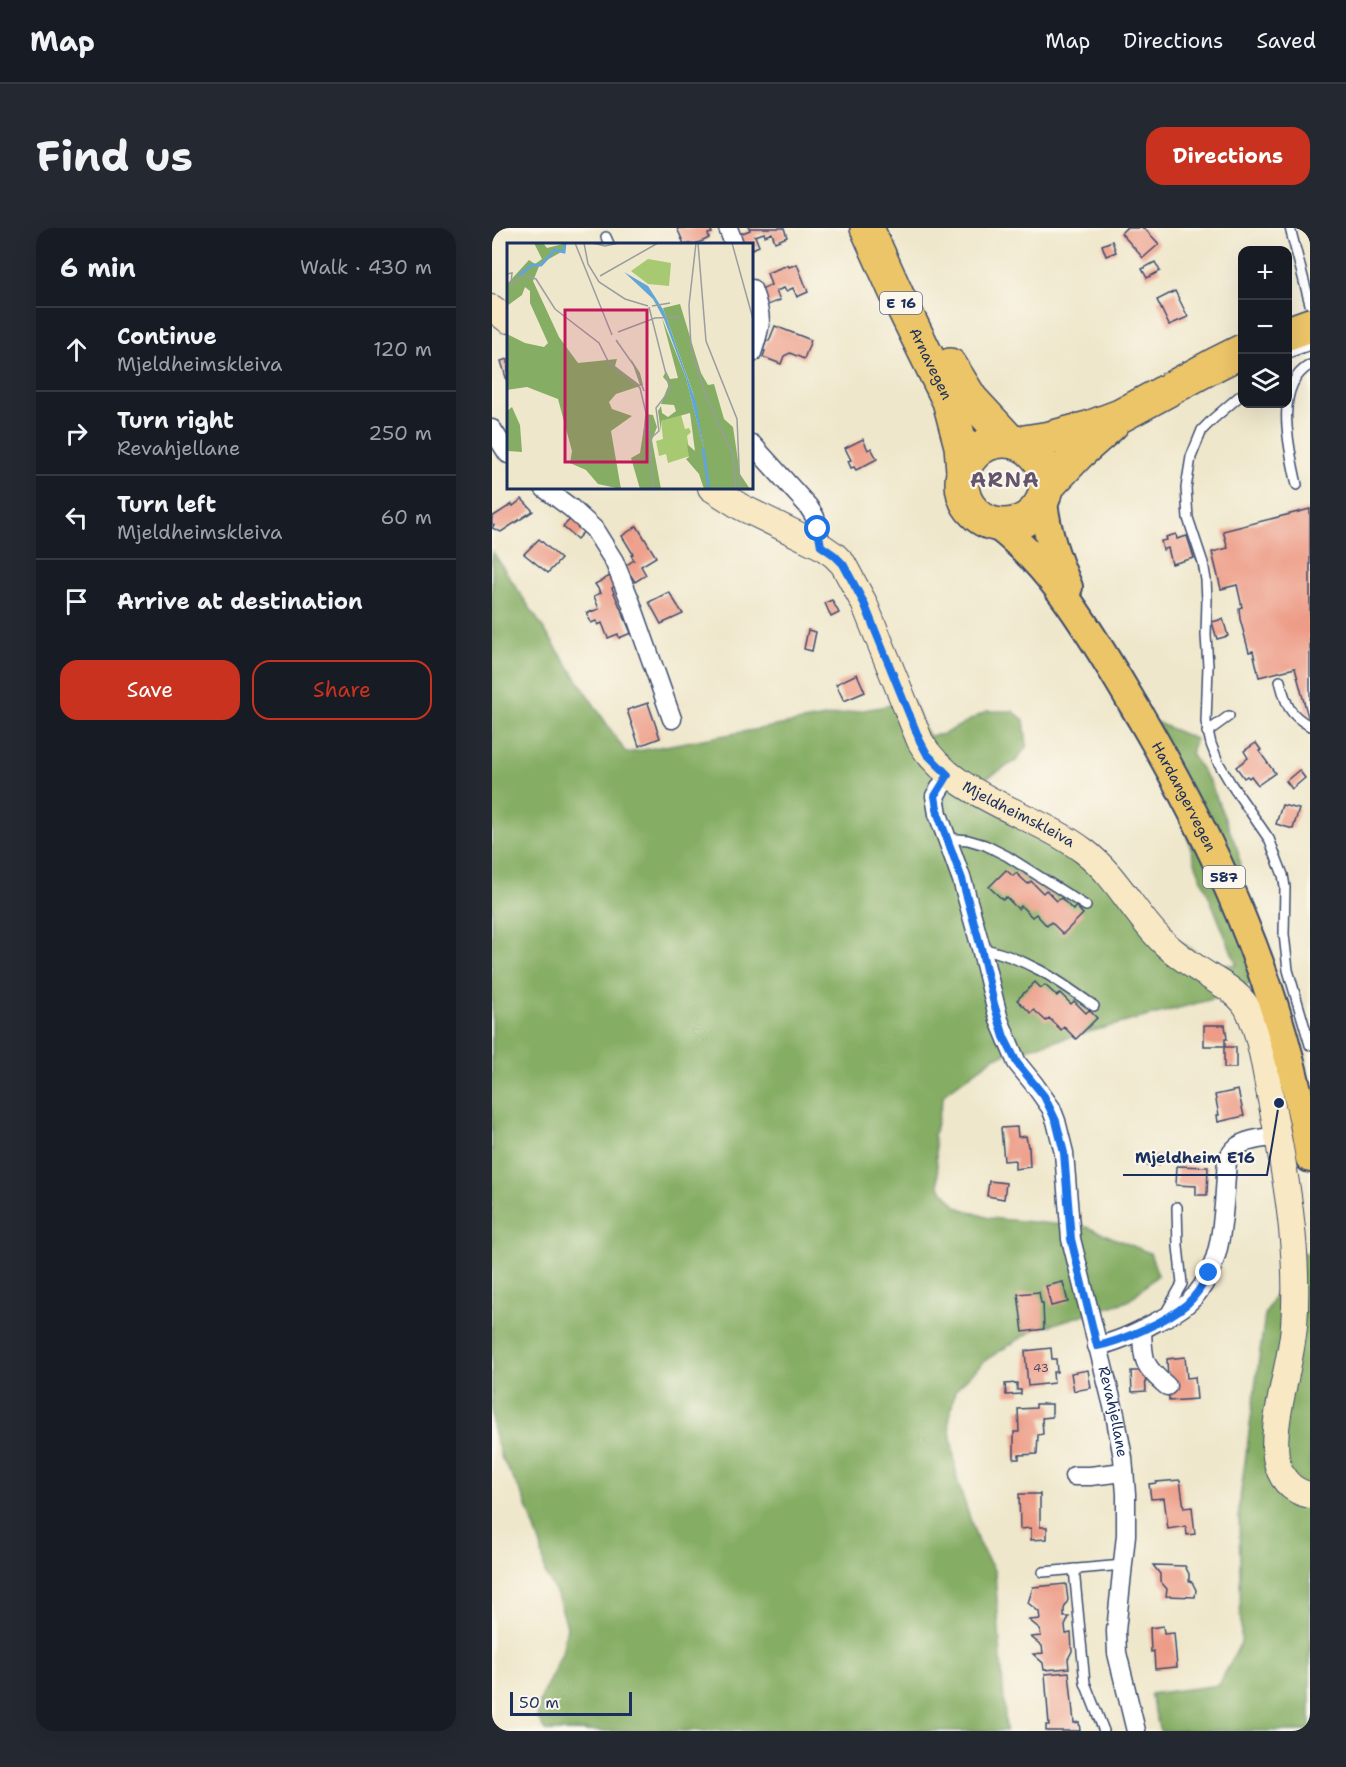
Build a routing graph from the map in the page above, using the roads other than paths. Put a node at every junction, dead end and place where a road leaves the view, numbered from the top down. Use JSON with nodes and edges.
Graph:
{"nodes":[{"id":1,"x":728,"y":228,"type":"edge"},
{"id":2,"x":867,"y":228,"type":"edge"},
{"id":3,"x":884,"y":228,"type":"edge"},
{"id":4,"x":1290,"y":228,"type":"edge"},
{"id":5,"x":734,"y":243,"type":"edge"},
{"id":6,"x":753,"y":292,"type":"edge"},
{"id":7,"x":1310,"y":304,"type":"edge"},
{"id":8,"x":492,"y":308,"type":"edge"},
{"id":9,"x":507,"y":319,"type":"edge"},
{"id":10,"x":1310,"y":325,"type":"edge"},
{"id":11,"x":1292,"y":331,"type":"edge"},
{"id":12,"x":1310,"y":345,"type":"edge"},
{"id":13,"x":753,"y":350,"type":"edge"},
{"id":14,"x":1292,"y":351,"type":"edge"},
{"id":15,"x":1229,"y":357,"type":"edge"},
{"id":16,"x":1310,"y":365,"type":"edge"},
{"id":17,"x":1238,"y":397,"type":"edge"},
{"id":18,"x":1120,"y":417,"type":"junction"},
{"id":19,"x":492,"y":429,"type":"edge"},
{"id":20,"x":1013,"y":441,"type":"junction"},
{"id":21,"x":753,"y":445,"type":"edge"},
{"id":22,"x":507,"y":452,"type":"edge"},
{"id":23,"x":963,"y":471,"type":"junction"},
{"id":24,"x":1297,"y":485,"type":"dead end"},
{"id":25,"x":545,"y":489,"type":"edge"},
{"id":26,"x":713,"y":489,"type":"edge"},
{"id":27,"x":1045,"y":494,"type":"junction"},
{"id":28,"x":995,"y":524,"type":"junction"},
{"id":29,"x":821,"y":546,"type":"junction"},
{"id":30,"x":1082,"y":619,"type":"junction"},
{"id":31,"x":1280,"y":681,"type":"dead end"},
{"id":32,"x":1229,"y":716,"type":"dead end"},
{"id":33,"x":672,"y":718,"type":"dead end"},
{"id":34,"x":1310,"y":726,"type":"edge"},
{"id":35,"x":1208,"y":732,"type":"junction"},
{"id":36,"x":948,"y":775,"type":"junction"},
{"id":37,"x":947,"y":838,"type":"junction"},
{"id":38,"x":1086,"y":906,"type":"dead end"},
{"id":39,"x":981,"y":948,"type":"junction"},
{"id":40,"x":1094,"y":1006,"type":"dead end"},
{"id":41,"x":1310,"y":1045,"type":"edge"},
{"id":42,"x":1278,"y":1136,"type":"junction"},
{"id":43,"x":1310,"y":1158,"type":"edge"},
{"id":44,"x":1177,"y":1207,"type":"dead end"},
{"id":45,"x":1162,"y":1319,"type":"junction"},
{"id":46,"x":1142,"y":1330,"type":"junction"},
{"id":47,"x":1097,"y":1346,"type":"junction"},
{"id":48,"x":1167,"y":1386,"type":"dead end"},
{"id":49,"x":1124,"y":1472,"type":"junction"},
{"id":50,"x":1074,"y":1476,"type":"dead end"},
{"id":51,"x":1310,"y":1495,"type":"edge"},
{"id":52,"x":1123,"y":1565,"type":"junction"},
{"id":53,"x":1074,"y":1569,"type":"junction"},
{"id":54,"x":1043,"y":1572,"type":"dead end"},
{"id":55,"x":1104,"y":1731,"type":"edge"},
{"id":56,"x":1136,"y":1731,"type":"edge"}],
"edges":[{"from":1,"to":5,"type":"street"},
{"from":2,"to":23,"type":"highway","name":"Arnavegen","number":"E 16"},
{"from":3,"to":20,"type":"highway","name":"Arnavegen","number":"E 16"},
{"from":4,"to":7,"type":"lane"},
{"from":6,"to":13,"type":"street"},
{"from":8,"to":9,"type":"main road"},
{"from":10,"to":11,"type":"highway"},
{"from":12,"to":14,"type":"lane"},
{"from":15,"to":18,"type":"highway"},
{"from":16,"to":24,"type":"lane"},
{"from":17,"to":35,"type":"lane"},
{"from":18,"to":20,"type":"highway"},
{"from":18,"to":27,"type":"highway"},
{"from":19,"to":22,"type":"street"},
{"from":20,"to":23,"type":"highway"},
{"from":20,"to":27,"type":"highway","number":"E 16"},
{"from":21,"to":29,"type":"street"},
{"from":23,"to":28,"type":"highway","number":"E 16"},
{"from":25,"to":33,"type":"street"},
{"from":26,"to":29,"type":"main road","name":"Mjeldheimskleiva"},
{"from":27,"to":28,"type":"highway"},
{"from":27,"to":30,"type":"main road","name":"Hardangervegen","number":"587"},
{"from":28,"to":30,"type":"main road","name":"Hardangervegen","number":"587"},
{"from":29,"to":36,"type":"main road","name":"Mjeldheimskleiva"},
{"from":30,"to":43,"type":"main road","name":"Hardangervegen","number":"587"},
{"from":31,"to":34,"type":"lane"},
{"from":32,"to":35,"type":"lane"},
{"from":35,"to":41,"type":"lane"},
{"from":36,"to":37,"type":"street","name":"Revahjellane"},
{"from":36,"to":42,"type":"main road","name":"Mjeldheimskleiva"},
{"from":37,"to":38,"type":"lane"},
{"from":37,"to":39,"type":"street","name":"Revahjellane"},
{"from":39,"to":40,"type":"lane"},
{"from":39,"to":47,"type":"street","name":"Revahjellane"},
{"from":42,"to":45,"type":"street"},
{"from":42,"to":51,"type":"main road","name":"Mjeldheimskleiva"},
{"from":44,"to":45,"type":"lane"},
{"from":45,"to":46,"type":"street"},
{"from":46,"to":47,"type":"street"},
{"from":46,"to":48,"type":"street"},
{"from":47,"to":49,"type":"street","name":"Revahjellane"},
{"from":49,"to":50,"type":"street","name":"Revahjellane"},
{"from":49,"to":52,"type":"street","name":"Revahjellane"},
{"from":52,"to":53,"type":"lane"},
{"from":52,"to":56,"type":"street","name":"Revahjellane"},
{"from":53,"to":54,"type":"lane"},
{"from":53,"to":55,"type":"lane"}]}
